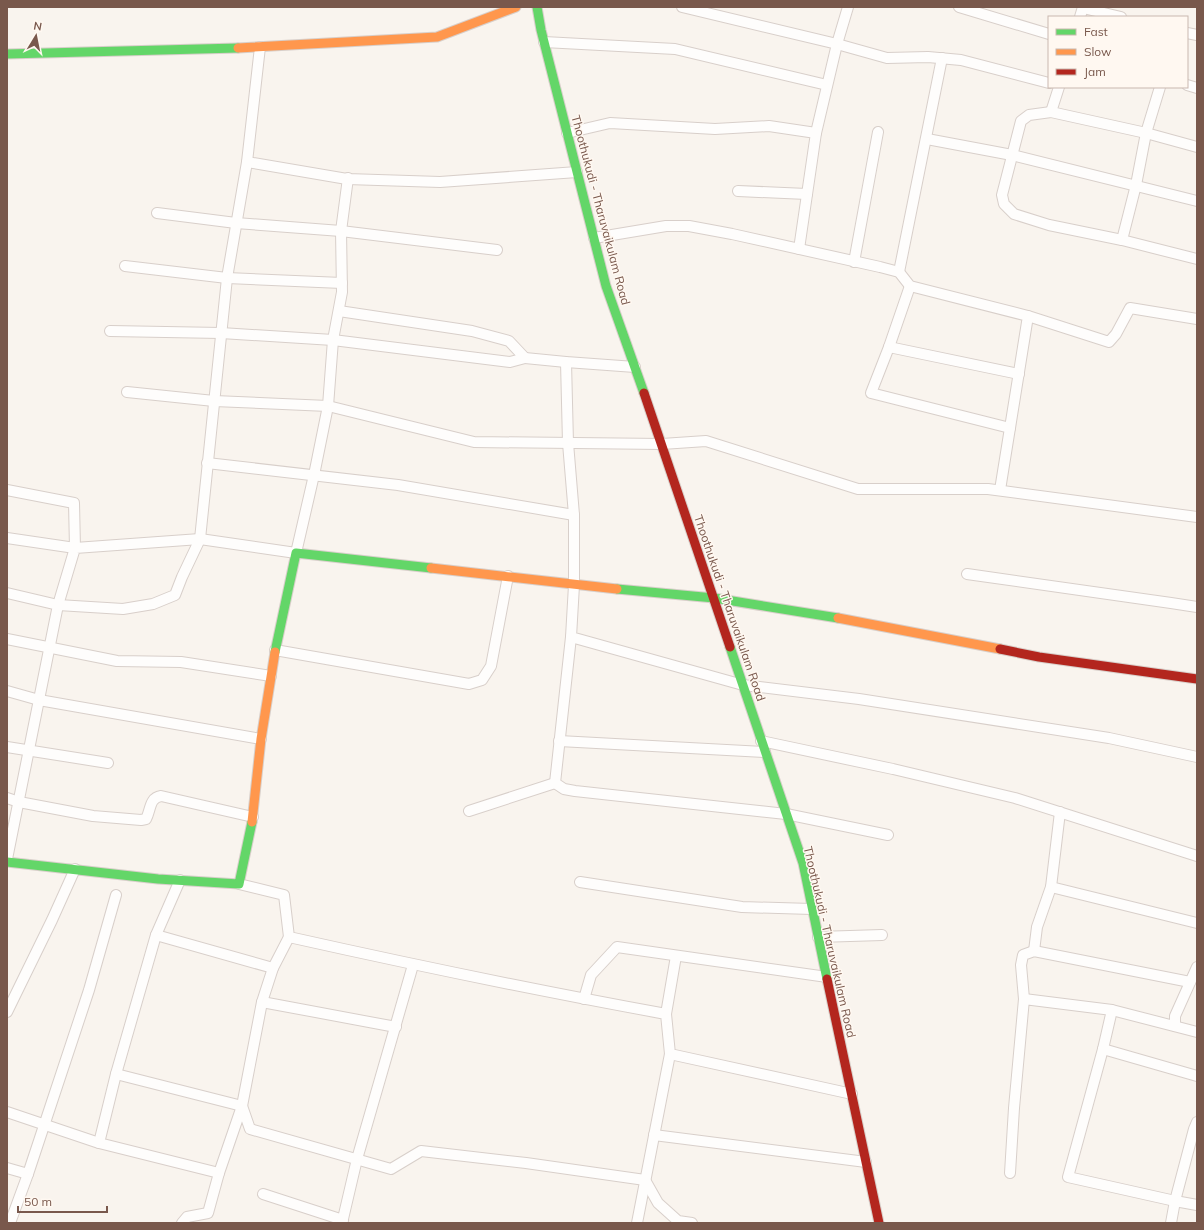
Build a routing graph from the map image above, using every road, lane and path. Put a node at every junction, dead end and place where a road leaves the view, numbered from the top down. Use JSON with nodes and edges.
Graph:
{"nodes":[{"id":1,"x":516,"y":7,"type":"edge"},
{"id":2,"x":537,"y":7,"type":"edge"},
{"id":3,"x":682,"y":7,"type":"edge"},
{"id":4,"x":848,"y":7,"type":"edge"},
{"id":5,"x":959,"y":7,"type":"edge"},
{"id":6,"x":1082,"y":11,"type":"edge"},
{"id":7,"x":1114,"y":16,"type":"edge"},
{"id":8,"x":1048,"y":34,"type":"edge"},
{"id":9,"x":544,"y":42,"type":"junction"},
{"id":10,"x":837,"y":44,"type":"junction"},
{"id":11,"x":260,"y":47,"type":"junction"},
{"id":12,"x":7,"y":54,"type":"edge"},
{"id":13,"x":942,"y":58,"type":"junction"},
{"id":14,"x":1048,"y":83,"type":"edge"},
{"id":15,"x":827,"y":85,"type":"junction"},
{"id":16,"x":1058,"y":88,"type":"edge"},
{"id":17,"x":1160,"y":88,"type":"edge"},
{"id":18,"x":1051,"y":112,"type":"junction"},
{"id":19,"x":878,"y":132,"type":"dead end"},
{"id":20,"x":567,"y":133,"type":"junction"},
{"id":21,"x":816,"y":133,"type":"junction"},
{"id":22,"x":1146,"y":133,"type":"junction"},
{"id":23,"x":927,"y":139,"type":"junction"},
{"id":24,"x":1197,"y":146,"type":"edge"},
{"id":25,"x":1012,"y":155,"type":"junction"},
{"id":26,"x":247,"y":162,"type":"junction"},
{"id":27,"x":577,"y":172,"type":"junction"},
{"id":28,"x":348,"y":178,"type":"junction"},
{"id":29,"x":1136,"y":185,"type":"junction"},
{"id":30,"x":738,"y":191,"type":"dead end"},
{"id":31,"x":807,"y":194,"type":"junction"},
{"id":32,"x":1197,"y":201,"type":"edge"},
{"id":33,"x":158,"y":213,"type":"dead end"},
{"id":34,"x":236,"y":223,"type":"junction"},
{"id":35,"x":341,"y":231,"type":"junction"},
{"id":36,"x":594,"y":238,"type":"junction"},
{"id":37,"x":1122,"y":240,"type":"junction"},
{"id":38,"x":799,"y":249,"type":"junction"},
{"id":39,"x":497,"y":250,"type":"dead end"},
{"id":40,"x":1197,"y":259,"type":"edge"},
{"id":41,"x":854,"y":262,"type":"junction"},
{"id":42,"x":125,"y":266,"type":"dead end"},
{"id":43,"x":900,"y":272,"type":"junction"},
{"id":44,"x":227,"y":278,"type":"junction"},
{"id":45,"x":342,"y":283,"type":"junction"},
{"id":46,"x":910,"y":286,"type":"junction"},
{"id":47,"x":339,"y":311,"type":"junction"},
{"id":48,"x":1028,"y":316,"type":"junction"},
{"id":49,"x":1197,"y":319,"type":"edge"},
{"id":50,"x":110,"y":331,"type":"dead end"},
{"id":51,"x":221,"y":334,"type":"junction"},
{"id":52,"x":333,"y":340,"type":"junction"},
{"id":53,"x":889,"y":347,"type":"junction"},
{"id":54,"x":525,"y":358,"type":"junction"},
{"id":55,"x":566,"y":362,"type":"junction"},
{"id":56,"x":635,"y":367,"type":"junction"},
{"id":57,"x":1019,"y":374,"type":"junction"},
{"id":58,"x":126,"y":392,"type":"dead end"},
{"id":59,"x":214,"y":400,"type":"junction"},
{"id":60,"x":328,"y":406,"type":"junction"},
{"id":61,"x":1010,"y":428,"type":"junction"},
{"id":62,"x":568,"y":443,"type":"junction"},
{"id":63,"x":662,"y":444,"type":"junction"},
{"id":64,"x":207,"y":463,"type":"junction"},
{"id":65,"x":314,"y":475,"type":"junction"},
{"id":66,"x":7,"y":490,"type":"edge"},
{"id":67,"x":1000,"y":490,"type":"junction"},
{"id":68,"x":574,"y":516,"type":"junction"},
{"id":69,"x":1197,"y":517,"type":"edge"},
{"id":70,"x":7,"y":538,"type":"edge"},
{"id":71,"x":200,"y":539,"type":"junction"},
{"id":72,"x":75,"y":548,"type":"junction"},
{"id":73,"x":296,"y":554,"type":"junction"},
{"id":74,"x":967,"y":574,"type":"dead end"},
{"id":75,"x":508,"y":576,"type":"junction"},
{"id":76,"x":574,"y":585,"type":"junction"},
{"id":77,"x":7,"y":593,"type":"edge"},
{"id":78,"x":714,"y":598,"type":"junction"},
{"id":79,"x":58,"y":605,"type":"junction"},
{"id":80,"x":1197,"y":608,"type":"edge"},
{"id":81,"x":571,"y":637,"type":"junction"},
{"id":82,"x":7,"y":639,"type":"edge"},
{"id":83,"x":50,"y":648,"type":"junction"},
{"id":84,"x":275,"y":650,"type":"junction"},
{"id":85,"x":271,"y":676,"type":"junction"},
{"id":86,"x":1197,"y":679,"type":"edge"},
{"id":87,"x":743,"y":685,"type":"junction"},
{"id":88,"x":7,"y":691,"type":"edge"},
{"id":89,"x":39,"y":700,"type":"junction"},
{"id":90,"x":261,"y":739,"type":"junction"},
{"id":91,"x":559,"y":741,"type":"junction"},
{"id":92,"x":761,"y":741,"type":"junction"},
{"id":93,"x":7,"y":746,"type":"edge"},
{"id":94,"x":29,"y":750,"type":"junction"},
{"id":95,"x":765,"y":752,"type":"junction"},
{"id":96,"x":1197,"y":757,"type":"edge"},
{"id":97,"x":108,"y":763,"type":"dead end"},
{"id":98,"x":555,"y":783,"type":"junction"},
{"id":99,"x":7,"y":798,"type":"edge"},
{"id":100,"x":19,"y":802,"type":"junction"},
{"id":101,"x":469,"y":811,"type":"dead end"},
{"id":102,"x":1060,"y":812,"type":"junction"},
{"id":103,"x":786,"y":814,"type":"junction"},
{"id":104,"x":253,"y":817,"type":"junction"},
{"id":105,"x":888,"y":835,"type":"dead end"},
{"id":106,"x":1197,"y":856,"type":"edge"},
{"id":107,"x":7,"y":861,"type":"edge"},
{"id":108,"x":74,"y":869,"type":"junction"},
{"id":109,"x":180,"y":880,"type":"junction"},
{"id":110,"x":580,"y":882,"type":"dead end"},
{"id":111,"x":239,"y":884,"type":"junction"},
{"id":112,"x":1051,"y":887,"type":"junction"},
{"id":113,"x":116,"y":895,"type":"dead end"},
{"id":114,"x":812,"y":909,"type":"junction"},
{"id":115,"x":1197,"y":923,"type":"edge"},
{"id":116,"x":156,"y":935,"type":"junction"},
{"id":117,"x":882,"y":935,"type":"dead end"},
{"id":118,"x":289,"y":937,"type":"junction"},
{"id":119,"x":818,"y":937,"type":"junction"},
{"id":120,"x":1034,"y":951,"type":"junction"},
{"id":121,"x":676,"y":956,"type":"junction"},
{"id":122,"x":413,"y":965,"type":"junction"},
{"id":123,"x":1197,"y":967,"type":"edge"},
{"id":124,"x":274,"y":968,"type":"junction"},
{"id":125,"x":827,"y":977,"type":"junction"},
{"id":126,"x":1190,"y":982,"type":"junction"},
{"id":127,"x":584,"y":999,"type":"junction"},
{"id":128,"x":1024,"y":999,"type":"junction"},
{"id":129,"x":262,"y":1002,"type":"junction"},
{"id":130,"x":1112,"y":1010,"type":"junction"},
{"id":131,"x":7,"y":1012,"type":"edge"},
{"id":132,"x":666,"y":1014,"type":"junction"},
{"id":133,"x":1175,"y":1026,"type":"junction"},
{"id":134,"x":396,"y":1027,"type":"junction"},
{"id":135,"x":1197,"y":1032,"type":"edge"},
{"id":136,"x":1103,"y":1049,"type":"junction"},
{"id":137,"x":670,"y":1054,"type":"junction"},
{"id":138,"x":116,"y":1074,"type":"junction"},
{"id":139,"x":1197,"y":1076,"type":"edge"},
{"id":140,"x":852,"y":1094,"type":"junction"},
{"id":141,"x":242,"y":1106,"type":"junction"},
{"id":142,"x":7,"y":1112,"type":"edge"},
{"id":143,"x":45,"y":1125,"type":"junction"},
{"id":144,"x":1196,"y":1127,"type":"edge"},
{"id":145,"x":654,"y":1135,"type":"junction"},
{"id":146,"x":100,"y":1143,"type":"junction"},
{"id":147,"x":357,"y":1160,"type":"junction"},
{"id":148,"x":866,"y":1162,"type":"junction"},
{"id":149,"x":7,"y":1168,"type":"edge"},
{"id":150,"x":219,"y":1173,"type":"junction"},
{"id":151,"x":1010,"y":1173,"type":"dead end"},
{"id":152,"x":28,"y":1174,"type":"junction"},
{"id":153,"x":645,"y":1180,"type":"junction"},
{"id":154,"x":263,"y":1194,"type":"dead end"},
{"id":155,"x":1175,"y":1201,"type":"junction"},
{"id":156,"x":1197,"y":1204,"type":"edge"},
{"id":157,"x":343,"y":1222,"type":"edge"},
{"id":158,"x":10,"y":1223,"type":"edge"},
{"id":159,"x":182,"y":1223,"type":"edge"},
{"id":160,"x":637,"y":1223,"type":"edge"},
{"id":161,"x":692,"y":1223,"type":"edge"},
{"id":162,"x":879,"y":1223,"type":"edge"},
{"id":163,"x":1171,"y":1223,"type":"edge"}],
"edges":[{"from":1,"to":11,"type":"street"},
{"from":2,"to":9,"type":"street","name":"Thoothukudi - Tharuvaikulam Road"},
{"from":3,"to":10,"type":"street"},
{"from":4,"to":10,"type":"street"},
{"from":5,"to":8,"type":"street"},
{"from":6,"to":7,"type":"street"},
{"from":9,"to":15,"type":"street"},
{"from":9,"to":20,"type":"street","name":"Thoothukudi - Tharuvaikulam Road"},
{"from":10,"to":13,"type":"street"},
{"from":10,"to":15,"type":"street"},
{"from":11,"to":12,"type":"street"},
{"from":11,"to":26,"type":"street"},
{"from":13,"to":14,"type":"street"},
{"from":13,"to":23,"type":"street"},
{"from":15,"to":21,"type":"street"},
{"from":16,"to":18,"type":"street"},
{"from":17,"to":22,"type":"street"},
{"from":18,"to":22,"type":"street"},
{"from":18,"to":25,"type":"street"},
{"from":19,"to":41,"type":"street"},
{"from":20,"to":21,"type":"street"},
{"from":20,"to":27,"type":"street","name":"Thoothukudi - Tharuvaikulam Road"},
{"from":21,"to":31,"type":"street"},
{"from":22,"to":24,"type":"street"},
{"from":22,"to":29,"type":"street"},
{"from":23,"to":25,"type":"street"},
{"from":23,"to":43,"type":"street"},
{"from":25,"to":29,"type":"street"},
{"from":25,"to":37,"type":"street"},
{"from":26,"to":28,"type":"street"},
{"from":26,"to":34,"type":"street"},
{"from":27,"to":28,"type":"street"},
{"from":27,"to":36,"type":"street","name":"Thoothukudi - Tharuvaikulam Road"},
{"from":28,"to":35,"type":"street"},
{"from":29,"to":32,"type":"street"},
{"from":29,"to":37,"type":"street"},
{"from":30,"to":31,"type":"street"},
{"from":31,"to":38,"type":"street"},
{"from":33,"to":34,"type":"street"},
{"from":34,"to":35,"type":"street"},
{"from":34,"to":44,"type":"street"},
{"from":35,"to":39,"type":"street"},
{"from":35,"to":45,"type":"street"},
{"from":36,"to":38,"type":"street"},
{"from":36,"to":56,"type":"street","name":"Thoothukudi - Tharuvaikulam Road"},
{"from":37,"to":40,"type":"street"},
{"from":38,"to":41,"type":"street"},
{"from":41,"to":43,"type":"street"},
{"from":42,"to":44,"type":"street"},
{"from":43,"to":46,"type":"street"},
{"from":44,"to":45,"type":"street"},
{"from":44,"to":51,"type":"street"},
{"from":45,"to":47,"type":"street"},
{"from":46,"to":48,"type":"street"},
{"from":46,"to":53,"type":"street"},
{"from":47,"to":52,"type":"street"},
{"from":47,"to":54,"type":"street"},
{"from":48,"to":49,"type":"street"},
{"from":48,"to":57,"type":"street"},
{"from":50,"to":51,"type":"street"},
{"from":51,"to":52,"type":"street"},
{"from":51,"to":59,"type":"street"},
{"from":52,"to":54,"type":"street"},
{"from":52,"to":60,"type":"street"},
{"from":53,"to":57,"type":"street"},
{"from":53,"to":61,"type":"street"},
{"from":54,"to":55,"type":"street"},
{"from":55,"to":56,"type":"street"},
{"from":55,"to":62,"type":"street"},
{"from":56,"to":63,"type":"street","name":"Thoothukudi - Tharuvaikulam Road"},
{"from":57,"to":61,"type":"street"},
{"from":58,"to":59,"type":"street"},
{"from":59,"to":60,"type":"street"},
{"from":59,"to":64,"type":"street"},
{"from":60,"to":62,"type":"street"},
{"from":60,"to":65,"type":"street"},
{"from":61,"to":67,"type":"street"},
{"from":62,"to":63,"type":"street"},
{"from":62,"to":68,"type":"street"},
{"from":63,"to":67,"type":"street"},
{"from":63,"to":78,"type":"street","name":"Thoothukudi - Tharuvaikulam Road"},
{"from":64,"to":65,"type":"street"},
{"from":64,"to":71,"type":"street"},
{"from":65,"to":68,"type":"street"},
{"from":65,"to":73,"type":"street"},
{"from":66,"to":72,"type":"street"},
{"from":67,"to":69,"type":"street"},
{"from":68,"to":76,"type":"street"},
{"from":70,"to":72,"type":"street"},
{"from":71,"to":72,"type":"street"},
{"from":71,"to":73,"type":"street"},
{"from":71,"to":79,"type":"street"},
{"from":72,"to":79,"type":"street"},
{"from":73,"to":75,"type":"street"},
{"from":73,"to":84,"type":"street"},
{"from":74,"to":80,"type":"street"},
{"from":75,"to":76,"type":"street"},
{"from":75,"to":84,"type":"street"},
{"from":76,"to":78,"type":"street"},
{"from":76,"to":81,"type":"street"},
{"from":77,"to":79,"type":"street"},
{"from":78,"to":86,"type":"street"},
{"from":78,"to":87,"type":"street","name":"Thoothukudi - Tharuvaikulam Road"},
{"from":79,"to":83,"type":"street"},
{"from":81,"to":87,"type":"street"},
{"from":81,"to":91,"type":"street"},
{"from":82,"to":83,"type":"street"},
{"from":83,"to":85,"type":"street"},
{"from":83,"to":89,"type":"street"},
{"from":84,"to":85,"type":"street"},
{"from":85,"to":90,"type":"street"},
{"from":87,"to":92,"type":"street","name":"Thoothukudi - Tharuvaikulam Road"},
{"from":87,"to":96,"type":"street"},
{"from":88,"to":89,"type":"street"},
{"from":89,"to":90,"type":"street"},
{"from":89,"to":94,"type":"street"},
{"from":90,"to":104,"type":"street"},
{"from":91,"to":95,"type":"street"},
{"from":91,"to":98,"type":"street"},
{"from":92,"to":95,"type":"street","name":"Thoothukudi - Tharuvaikulam Road"},
{"from":92,"to":102,"type":"street"},
{"from":93,"to":94,"type":"street"},
{"from":94,"to":97,"type":"street"},
{"from":94,"to":100,"type":"street"},
{"from":95,"to":103,"type":"street","name":"Thoothukudi - Tharuvaikulam Road"},
{"from":98,"to":101,"type":"street"},
{"from":98,"to":103,"type":"street"},
{"from":99,"to":100,"type":"street"},
{"from":100,"to":104,"type":"street"},
{"from":100,"to":107,"type":"street"},
{"from":102,"to":106,"type":"street"},
{"from":102,"to":112,"type":"street"},
{"from":103,"to":105,"type":"street"},
{"from":103,"to":114,"type":"street","name":"Thoothukudi - Tharuvaikulam Road"},
{"from":104,"to":111,"type":"street"},
{"from":107,"to":108,"type":"street"},
{"from":108,"to":109,"type":"street"},
{"from":108,"to":131,"type":"street"},
{"from":109,"to":111,"type":"street"},
{"from":109,"to":116,"type":"street"},
{"from":110,"to":114,"type":"street"},
{"from":111,"to":118,"type":"street"},
{"from":112,"to":115,"type":"street"},
{"from":112,"to":120,"type":"street"},
{"from":113,"to":143,"type":"street"},
{"from":114,"to":119,"type":"street","name":"Thoothukudi - Tharuvaikulam Road"},
{"from":116,"to":124,"type":"street"},
{"from":116,"to":138,"type":"street"},
{"from":117,"to":119,"type":"street"},
{"from":118,"to":122,"type":"street"},
{"from":118,"to":124,"type":"street"},
{"from":119,"to":125,"type":"street","name":"Thoothukudi - Tharuvaikulam Road"},
{"from":120,"to":126,"type":"street"},
{"from":120,"to":128,"type":"street"},
{"from":121,"to":125,"type":"street"},
{"from":121,"to":127,"type":"street"},
{"from":121,"to":132,"type":"street"},
{"from":122,"to":127,"type":"street"},
{"from":122,"to":134,"type":"street"},
{"from":123,"to":126,"type":"street"},
{"from":124,"to":129,"type":"street"},
{"from":125,"to":140,"type":"street","name":"Thoothukudi - Tharuvaikulam Road"},
{"from":126,"to":133,"type":"street"},
{"from":127,"to":132,"type":"street"},
{"from":128,"to":130,"type":"street"},
{"from":128,"to":151,"type":"street"},
{"from":129,"to":134,"type":"street"},
{"from":129,"to":141,"type":"street"},
{"from":130,"to":133,"type":"street"},
{"from":130,"to":136,"type":"street"},
{"from":132,"to":137,"type":"street"},
{"from":133,"to":135,"type":"street"},
{"from":134,"to":147,"type":"street"},
{"from":136,"to":139,"type":"street"},
{"from":136,"to":155,"type":"street"},
{"from":137,"to":140,"type":"street"},
{"from":137,"to":145,"type":"street"},
{"from":138,"to":141,"type":"street"},
{"from":138,"to":146,"type":"street"},
{"from":140,"to":148,"type":"street","name":"Thoothukudi - Tharuvaikulam Road"},
{"from":141,"to":147,"type":"street"},
{"from":141,"to":150,"type":"street"},
{"from":142,"to":143,"type":"street"},
{"from":143,"to":146,"type":"street"},
{"from":143,"to":152,"type":"street"},
{"from":144,"to":155,"type":"street"},
{"from":145,"to":148,"type":"street"},
{"from":145,"to":153,"type":"street"},
{"from":146,"to":150,"type":"street"},
{"from":147,"to":153,"type":"street"},
{"from":147,"to":157,"type":"street"},
{"from":148,"to":162,"type":"street","name":"Thoothukudi - Tharuvaikulam Road"},
{"from":149,"to":152,"type":"street"},
{"from":150,"to":159,"type":"street"},
{"from":152,"to":158,"type":"street"},
{"from":153,"to":160,"type":"street"},
{"from":153,"to":161,"type":"street"},
{"from":154,"to":157,"type":"street"},
{"from":155,"to":156,"type":"street"},
{"from":155,"to":163,"type":"street"}]}
